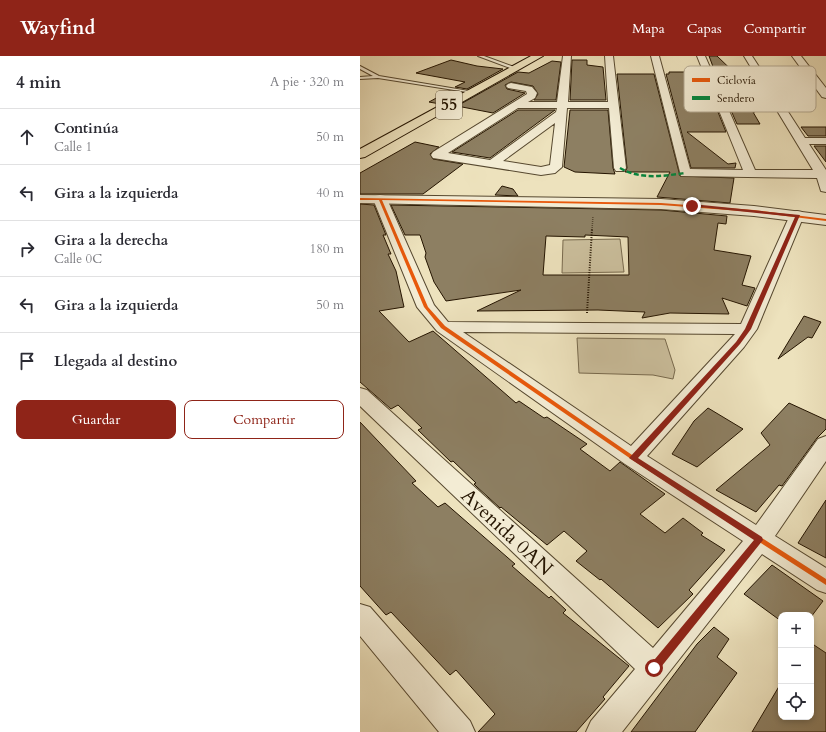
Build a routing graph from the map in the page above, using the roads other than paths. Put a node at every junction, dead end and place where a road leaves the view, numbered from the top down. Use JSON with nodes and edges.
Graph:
{"nodes":[{"id":1,"x":480,"y":56,"type":"edge"},
{"id":2,"x":538,"y":56,"type":"edge"},
{"id":3,"x":567,"y":56,"type":"edge"},
{"id":4,"x":609,"y":56,"type":"edge"},
{"id":5,"x":655,"y":56,"type":"edge"},
{"id":6,"x":701,"y":56,"type":"edge"},
{"id":7,"x":748,"y":56,"type":"edge"},
{"id":8,"x":796,"y":56,"type":"edge"},
{"id":9,"x":705,"y":66,"type":"edge"},
{"id":10,"x":754,"y":66,"type":"edge"},
{"id":11,"x":804,"y":66,"type":"edge"},
{"id":12,"x":360,"y":67,"type":"edge"},
{"id":13,"x":515,"y":68,"type":"junction"},
{"id":14,"x":378,"y":77,"type":"junction"},
{"id":15,"x":360,"y":78,"type":"edge"},
{"id":16,"x":822,"y":84,"type":"edge"},
{"id":17,"x":511,"y":86,"type":"dead end"},
{"id":18,"x":473,"y":92,"type":"junction"},
{"id":19,"x":826,"y":95,"type":"edge"},
{"id":20,"x":516,"y":105,"type":"junction"},
{"id":21,"x":614,"y":105,"type":"junction"},
{"id":22,"x":561,"y":109,"type":"junction"},
{"id":23,"x":725,"y":112,"type":"edge"},
{"id":24,"x":784,"y":112,"type":"edge"},
{"id":25,"x":826,"y":140,"type":"edge"},
{"id":26,"x":802,"y":141,"type":"junction"},
{"id":27,"x":360,"y":154,"type":"edge"},
{"id":28,"x":492,"y":164,"type":"junction"},
{"id":29,"x":620,"y":168,"type":"dead end"},
{"id":30,"x":751,"y":174,"type":"junction"},
{"id":31,"x":822,"y":174,"type":"junction"},
{"id":32,"x":826,"y":188,"type":"edge"},
{"id":33,"x":360,"y":199,"type":"edge"},
{"id":34,"x":380,"y":199,"type":"junction"},
{"id":35,"x":798,"y":215,"type":"junction"},
{"id":36,"x":826,"y":220,"type":"edge"},
{"id":37,"x":443,"y":327,"type":"junction"},
{"id":38,"x":748,"y":329,"type":"junction"},
{"id":39,"x":360,"y":396,"type":"edge"},
{"id":40,"x":826,"y":444,"type":"edge"},
{"id":41,"x":633,"y":458,"type":"junction"},
{"id":42,"x":759,"y":540,"type":"junction"},
{"id":43,"x":826,"y":582,"type":"edge"},
{"id":44,"x":360,"y":616,"type":"edge"},
{"id":45,"x":654,"y":668,"type":"junction"},
{"id":46,"x":459,"y":732,"type":"edge"},
{"id":47,"x":602,"y":732,"type":"edge"}],
"edges":[{"from":1,"to":13,"type":"lane"},
{"from":2,"to":13,"type":"highway","number":"55"},
{"from":3,"to":22,"type":"street"},
{"from":4,"to":21,"type":"street"},
{"from":5,"to":30,"type":"street"},
{"from":6,"to":9,"type":"street"},
{"from":7,"to":10,"type":"street"},
{"from":8,"to":11,"type":"street"},
{"from":12,"to":14,"type":"lane"},
{"from":13,"to":18,"type":"highway","number":"55"},
{"from":14,"to":15,"type":"lane"},
{"from":14,"to":18,"type":"lane"},
{"from":16,"to":19,"type":"street"},
{"from":17,"to":20,"type":"street"},
{"from":18,"to":27,"type":"highway","number":"55"},
{"from":20,"to":22,"type":"street"},
{"from":20,"to":28,"type":"street"},
{"from":21,"to":22,"type":"street"},
{"from":21,"to":29,"type":"street"},
{"from":22,"to":28,"type":"street"},
{"from":22,"to":28,"type":"street"},
{"from":23,"to":30,"type":"street"},
{"from":24,"to":26,"type":"street"},
{"from":25,"to":26,"type":"street"},
{"from":26,"to":31,"type":"street"},
{"from":30,"to":31,"type":"street"},
{"from":31,"to":32,"type":"street"},
{"from":33,"to":34,"type":"street"},
{"from":34,"to":35,"type":"street"},
{"from":34,"to":37,"type":"street"},
{"from":35,"to":36,"type":"street"},
{"from":35,"to":38,"type":"street"},
{"from":37,"to":38,"type":"street"},
{"from":37,"to":41,"type":"street"},
{"from":38,"to":41,"type":"street"},
{"from":39,"to":45,"type":"street","name":"Avenida 0AN"},
{"from":40,"to":42,"type":"street"},
{"from":41,"to":42,"type":"street"},
{"from":42,"to":43,"type":"street"},
{"from":42,"to":45,"type":"street"},
{"from":44,"to":46,"type":"street"},
{"from":45,"to":47,"type":"street"}]}
